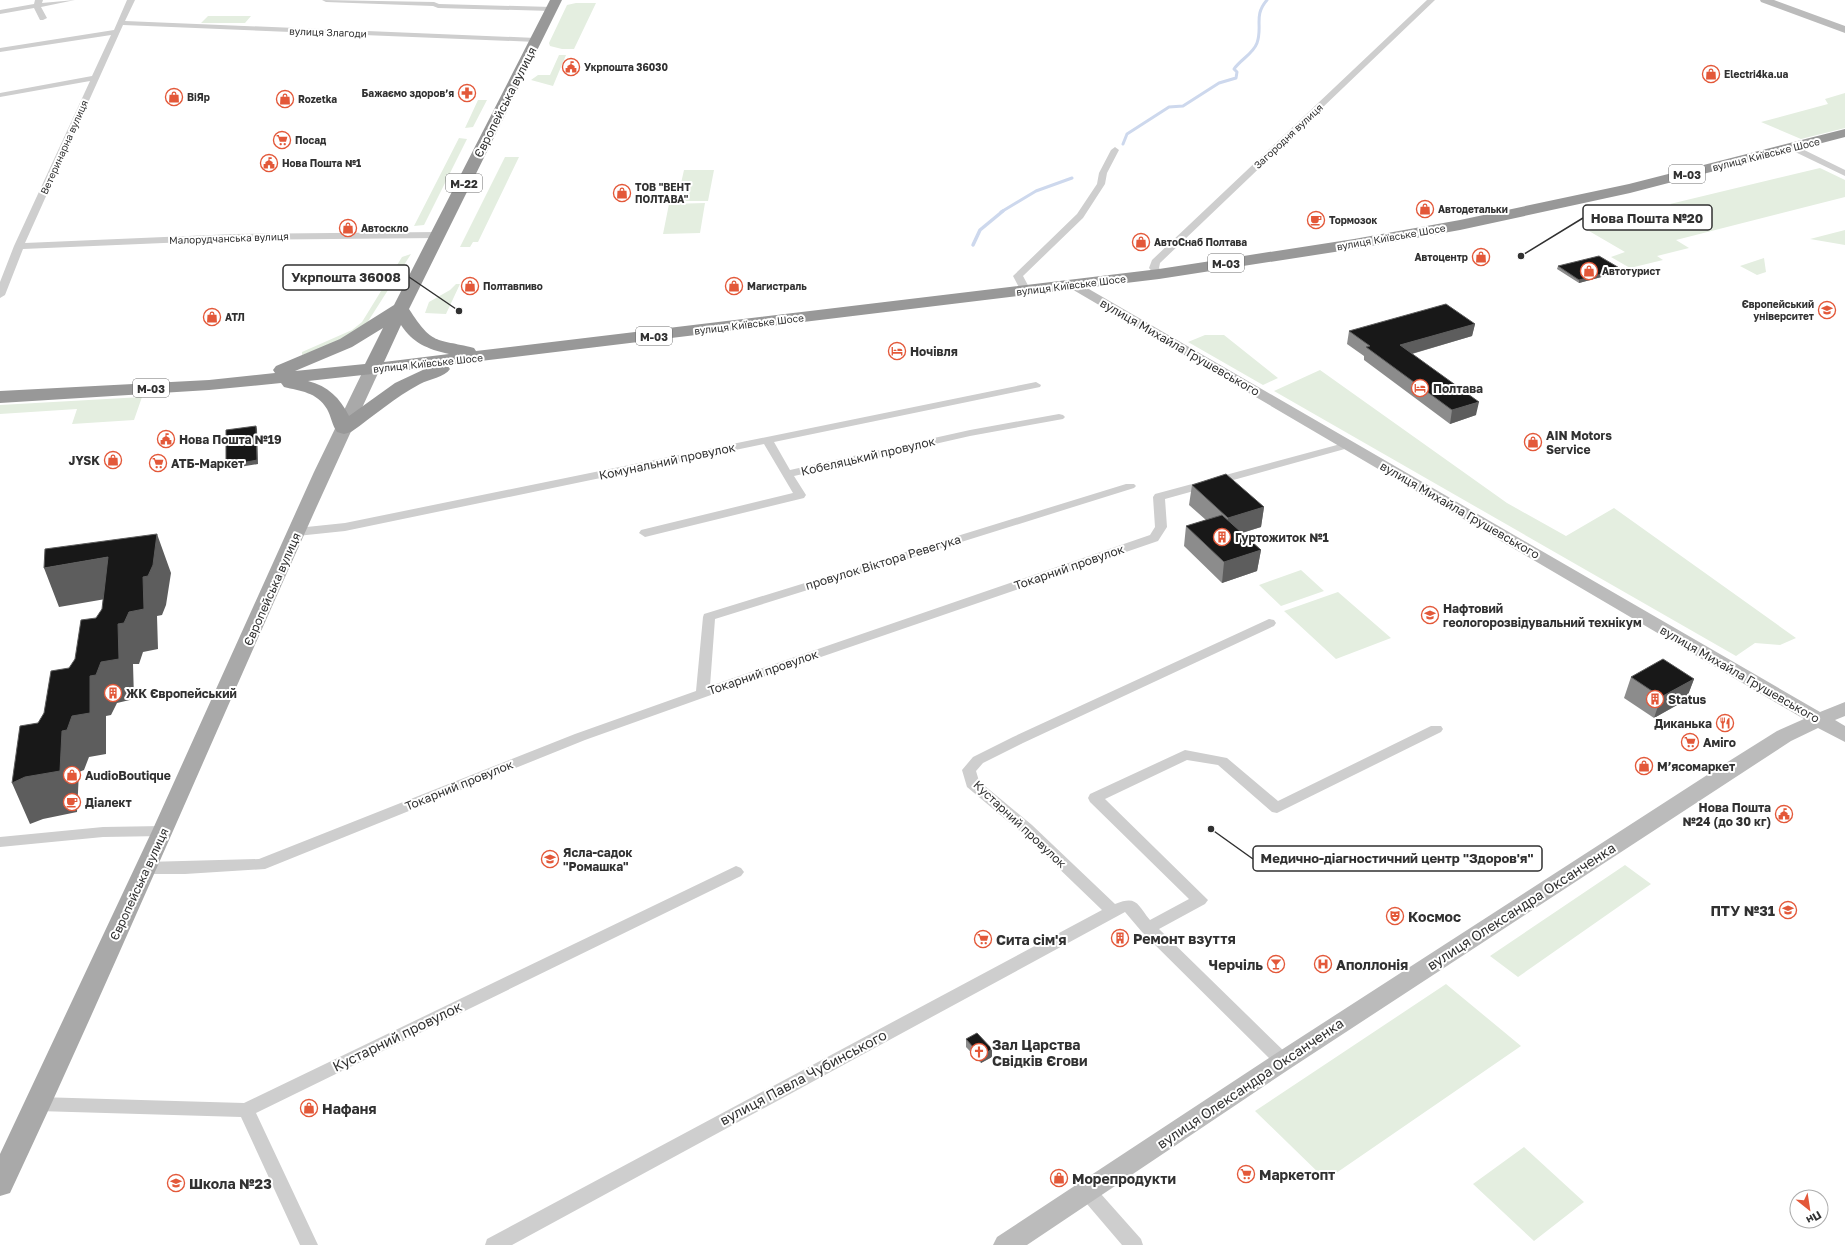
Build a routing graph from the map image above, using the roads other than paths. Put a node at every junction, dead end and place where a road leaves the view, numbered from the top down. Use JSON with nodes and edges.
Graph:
{"nodes":[{"id":1,"x":71,"y":0,"type":"edge"},
{"id":2,"x":131,"y":0,"type":"edge"},
{"id":3,"x":326,"y":0,"type":"edge"},
{"id":4,"x":1431,"y":0,"type":"edge"},
{"id":5,"x":1765,"y":0,"type":"edge"},
{"id":6,"x":38,"y":3,"type":"edge"},
{"id":7,"x":554,"y":4,"type":"edge"},
{"id":8,"x":0,"y":12,"type":"edge"},
{"id":9,"x":43,"y":18,"type":"dead end"},
{"id":10,"x":119,"y":23,"type":"junction"},
{"id":11,"x":1845,"y":30,"type":"edge"},
{"id":12,"x":115,"y":32,"type":"junction"},
{"id":13,"x":536,"y":40,"type":"junction"},
{"id":14,"x":0,"y":50,"type":"edge"},
{"id":15,"x":94,"y":78,"type":"junction"},
{"id":16,"x":0,"y":95,"type":"edge"},
{"id":17,"x":1845,"y":134,"type":"edge"},
{"id":18,"x":1792,"y":147,"type":"junction"},
{"id":19,"x":1115,"y":150,"type":"dead end"},
{"id":20,"x":1845,"y":173,"type":"edge"},
{"id":21,"x":438,"y":235,"type":"junction"},
{"id":22,"x":19,"y":246,"type":"junction"},
{"id":23,"x":1159,"y":274,"type":"junction"},
{"id":24,"x":1075,"y":285,"type":"junction"},
{"id":25,"x":1026,"y":291,"type":"junction"},
{"id":26,"x":0,"y":295,"type":"edge"},
{"id":27,"x":401,"y":309,"type":"junction"},
{"id":28,"x":493,"y":355,"type":"junction"},
{"id":29,"x":372,"y":369,"type":"junction"},
{"id":30,"x":251,"y":381,"type":"junction"},
{"id":31,"x":1036,"y":385,"type":"dead end"},
{"id":32,"x":0,"y":397,"type":"edge"},
{"id":33,"x":1059,"y":417,"type":"dead end"},
{"id":34,"x":344,"y":428,"type":"junction"},
{"id":35,"x":767,"y":440,"type":"junction"},
{"id":36,"x":1348,"y":445,"type":"junction"},
{"id":37,"x":787,"y":474,"type":"junction"},
{"id":38,"x":1130,"y":486,"type":"dead end"},
{"id":39,"x":297,"y":532,"type":"junction"},
{"id":40,"x":645,"y":533,"type":"dead end"},
{"id":41,"x":1268,"y":623,"type":"dead end"},
{"id":42,"x":703,"y":693,"type":"junction"},
{"id":43,"x":1845,"y":708,"type":"edge"},
{"id":44,"x":1818,"y":720,"type":"junction"},
{"id":45,"x":1436,"y":729,"type":"dead end"},
{"id":46,"x":1845,"y":735,"type":"edge"},
{"id":47,"x":163,"y":831,"type":"junction"},
{"id":48,"x":0,"y":842,"type":"edge"},
{"id":49,"x":146,"y":868,"type":"junction"},
{"id":50,"x":736,"y":872,"type":"dead end"},
{"id":51,"x":1113,"y":911,"type":"junction"},
{"id":52,"x":1148,"y":928,"type":"junction"},
{"id":53,"x":1283,"y":1061,"type":"junction"},
{"id":54,"x":38,"y":1104,"type":"junction"},
{"id":55,"x":246,"y":1110,"type":"junction"},
{"id":56,"x":0,"y":1184,"type":"edge"},
{"id":57,"x":1087,"y":1191,"type":"junction"},
{"id":58,"x":309,"y":1245,"type":"edge"},
{"id":59,"x":494,"y":1245,"type":"edge"},
{"id":60,"x":1006,"y":1245,"type":"edge"},
{"id":61,"x":1134,"y":1245,"type":"edge"}],
"edges":[{"from":1,"to":6,"type":"street"},
{"from":2,"to":10,"type":"street","name":"Ветеринарна вулиця"},
{"from":3,"to":7,"type":"street"},
{"from":4,"to":23,"type":"street","name":"Загородня вулиця"},
{"from":5,"to":11,"type":"street"},
{"from":6,"to":8,"type":"street"},
{"from":6,"to":9,"type":"street"},
{"from":7,"to":13,"type":"highway","name":"Європейська вулиця","number":"М-22"},
{"from":10,"to":12,"type":"street","name":"Ветеринарна вулиця"},
{"from":10,"to":13,"type":"street","name":"вулиця Злагоди"},
{"from":12,"to":14,"type":"street"},
{"from":12,"to":15,"type":"street","name":"Ветеринарна вулиця"},
{"from":13,"to":21,"type":"highway","name":"Європейська вулиця","number":"М-22"},
{"from":15,"to":16,"type":"street"},
{"from":15,"to":22,"type":"street","name":"Ветеринарна вулиця"},
{"from":17,"to":18,"type":"highway","name":"вулиця Київське Шосе","number":"М-03"},
{"from":18,"to":20,"type":"street"},
{"from":18,"to":23,"type":"highway","name":"вулиця Київське Шосе","number":"М-03"},
{"from":19,"to":25,"type":"street"},
{"from":21,"to":22,"type":"street","name":"Малорудчанська вулиця"},
{"from":21,"to":27,"type":"highway","name":"Європейська вулиця","number":"М-22"},
{"from":22,"to":26,"type":"street","name":"Ветеринарна вулиця"},
{"from":23,"to":24,"type":"highway","name":"вулиця Київське Шосе","number":"М-03"},
{"from":24,"to":25,"type":"highway","name":"вулиця Київське Шосе","number":"М-03"},
{"from":24,"to":36,"type":"street","name":"вулиця Михайла Грушевського"},
{"from":25,"to":28,"type":"highway","name":"вулиця Київське Шосе","number":"М-03"},
{"from":27,"to":28,"type":"highway"},
{"from":27,"to":29,"type":"highway","name":"Європейська вулиця","number":"М-22"},
{"from":27,"to":30,"type":"highway"},
{"from":28,"to":29,"type":"highway","name":"вулиця Київське Шосе","number":"М-03"},
{"from":28,"to":34,"type":"highway"},
{"from":29,"to":30,"type":"highway","name":"вулиця Київське Шосе","number":"М-03"},
{"from":29,"to":34,"type":"main road","name":"Європейська вулиця"},
{"from":30,"to":32,"type":"highway","number":"М-03"},
{"from":30,"to":34,"type":"highway"},
{"from":31,"to":35,"type":"street","name":"Комунальний провулок"},
{"from":33,"to":37,"type":"street","name":"Кобеляцький провулок"},
{"from":34,"to":39,"type":"main road","name":"Європейська вулиця"},
{"from":35,"to":37,"type":"street"},
{"from":35,"to":39,"type":"street","name":"Комунальний провулок"},
{"from":36,"to":42,"type":"street","name":"Токарний провулок"},
{"from":36,"to":44,"type":"street","name":"вулиця Михайла Грушевського"},
{"from":37,"to":40,"type":"street","name":"Кобеляцький провулок"},
{"from":38,"to":42,"type":"street","name":"провулок Віктора Ревегука"},
{"from":39,"to":47,"type":"main road","name":"Європейська вулиця"},
{"from":41,"to":51,"type":"street","name":"Кустарний провулок"},
{"from":42,"to":49,"type":"street","name":"Токарний провулок"},
{"from":43,"to":44,"type":"street","name":"вулиця Олександра Оксанченка"},
{"from":44,"to":46,"type":"street","name":"вулиця Михайла Грушевського"},
{"from":44,"to":53,"type":"street","name":"вулиця Олександра Оксанченка"},
{"from":45,"to":52,"type":"street"},
{"from":47,"to":48,"type":"street"},
{"from":47,"to":49,"type":"main road","name":"Європейська вулиця"},
{"from":49,"to":54,"type":"main road","name":"Європейська вулиця"},
{"from":50,"to":55,"type":"street","name":"Кустарний провулок"},
{"from":51,"to":52,"type":"street"},
{"from":51,"to":59,"type":"street","name":"вулиця Павла Чубинського"},
{"from":52,"to":53,"type":"street"},
{"from":53,"to":57,"type":"street","name":"вулиця Олександра Оксанченка"},
{"from":54,"to":55,"type":"street","name":"Кустарний провулок"},
{"from":54,"to":56,"type":"main road","name":"Європейська вулиця"},
{"from":55,"to":58,"type":"street"},
{"from":57,"to":60,"type":"street","name":"вулиця Олександра Оксанченка"},
{"from":57,"to":61,"type":"street"}]}
